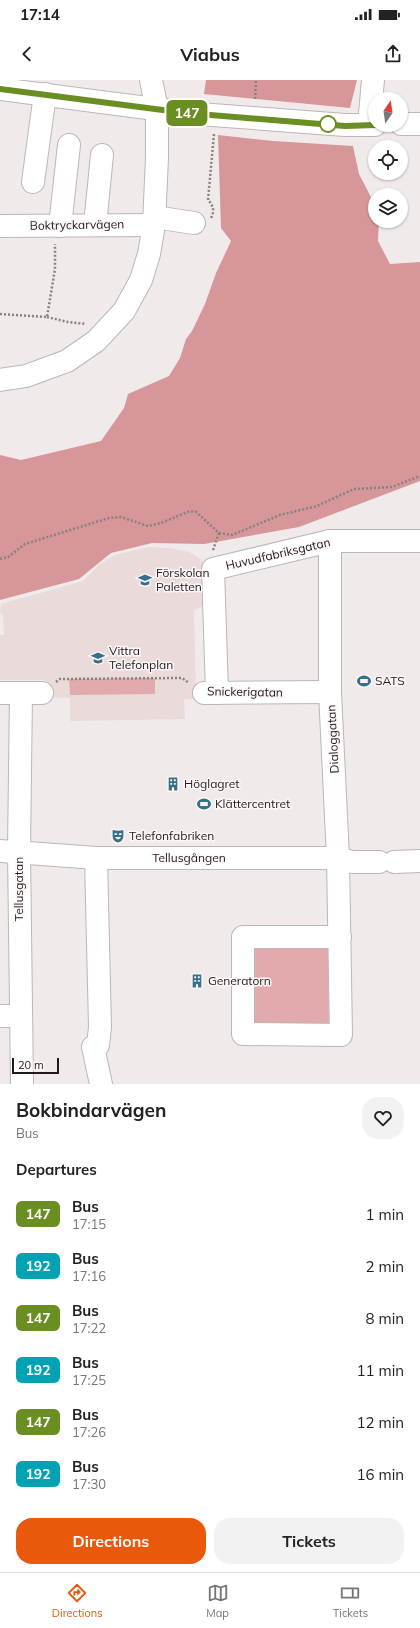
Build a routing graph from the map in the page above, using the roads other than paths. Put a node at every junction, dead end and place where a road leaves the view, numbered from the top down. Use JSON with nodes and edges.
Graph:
{"nodes":[{"id":1,"x":151,"y":80,"type":"edge"},
{"id":2,"x":373,"y":80,"type":"edge"},
{"id":3,"x":0,"y":89,"type":"edge"},
{"id":4,"x":373,"y":92,"type":"edge"},
{"id":5,"x":45,"y":94,"type":"junction"},
{"id":6,"x":157,"y":109,"type":"junction"},
{"id":7,"x":408,"y":124,"type":"edge"},
{"id":8,"x":420,"y":124,"type":"edge"},
{"id":9,"x":368,"y":125,"type":"edge"},
{"id":10,"x":69,"y":145,"type":"dead end"},
{"id":11,"x":102,"y":155,"type":"dead end"},
{"id":12,"x":33,"y":182,"type":"dead end"},
{"id":13,"x":154,"y":221,"type":"junction"},
{"id":14,"x":194,"y":223,"type":"road end"},
{"id":15,"x":95,"y":225,"type":"junction"},
{"id":16,"x":0,"y":226,"type":"edge"},
{"id":17,"x":58,"y":226,"type":"junction"},
{"id":18,"x":0,"y":380,"type":"edge"},
{"id":19,"x":420,"y":540,"type":"edge"},
{"id":20,"x":330,"y":541,"type":"junction"},
{"id":21,"x":330,"y":692,"type":"junction"},
{"id":22,"x":21,"y":693,"type":"edge"},
{"id":23,"x":211,"y":693,"type":"joint"},
{"id":24,"x":10,"y":851,"type":"edge"},
{"id":25,"x":96,"y":858,"type":"junction"},
{"id":26,"x":338,"y":858,"type":"junction"},
{"id":27,"x":420,"y":861,"type":"edge"},
{"id":28,"x":340,"y":937,"type":"junction"},
{"id":29,"x":10,"y":1016,"type":"edge"},
{"id":30,"x":22,"y":1084,"type":"edge"},
{"id":31,"x":101,"y":1084,"type":"edge"}],
"edges":[{"from":1,"to":6,"type":"street"},
{"from":2,"to":4,"type":"street"},
{"from":3,"to":5,"type":"street"},
{"from":5,"to":6,"type":"street"},
{"from":5,"to":12,"type":"street"},
{"from":6,"to":9,"type":"street"},
{"from":6,"to":13,"type":"street"},
{"from":7,"to":8,"type":"street"},
{"from":10,"to":17,"type":"street"},
{"from":11,"to":15,"type":"street"},
{"from":13,"to":14,"type":"street","name":"Boktryckarvägen"},
{"from":13,"to":15,"type":"street","name":"Boktryckarvägen"},
{"from":13,"to":18,"type":"street"},
{"from":15,"to":17,"type":"street","name":"Boktryckarvägen"},
{"from":16,"to":17,"type":"street","name":"Boktryckarvägen"},
{"from":19,"to":20,"type":"street","name":"Huvudfabriksgatan"},
{"from":20,"to":21,"type":"street","name":"Dialoggatan"},
{"from":20,"to":23,"type":"street","name":"Huvudfabriksgatan"},
{"from":21,"to":23,"type":"street","name":"Snickerigatan"},
{"from":21,"to":26,"type":"street","name":"Dialoggatan"},
{"from":22,"to":24,"type":"street","name":"Tellusgatan"},
{"from":24,"to":25,"type":"street","name":"Tellusgången"},
{"from":24,"to":29,"type":"street","name":"Tellusgatan"},
{"from":25,"to":26,"type":"street","name":"Tellusgången"},
{"from":25,"to":31,"type":"street"},
{"from":26,"to":27,"type":"street","name":"Tellusgången"},
{"from":26,"to":28,"type":"street","name":"Dialoggatan"},
{"from":28,"to":28,"type":"street","name":"Dialoggatan"},
{"from":29,"to":30,"type":"street","name":"Tellusgatan"}]}
